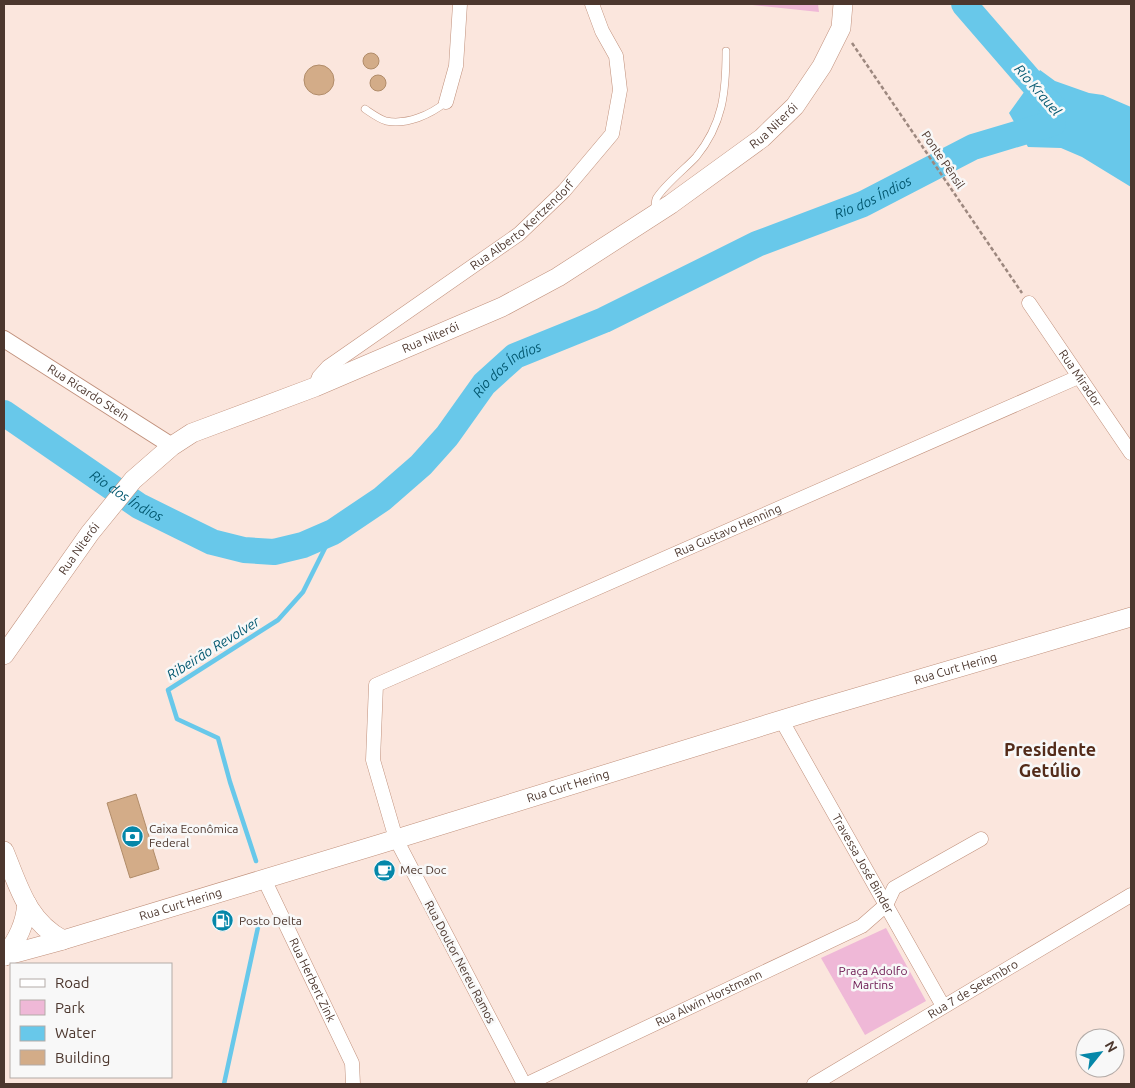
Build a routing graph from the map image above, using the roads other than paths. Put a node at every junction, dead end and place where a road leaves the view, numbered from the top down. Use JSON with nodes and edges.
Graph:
{"nodes":[{"id":1,"x":460,"y":4,"type":"edge"},
{"id":2,"x":592,"y":4,"type":"edge"},
{"id":3,"x":843,"y":4,"type":"edge"},
{"id":4,"x":726,"y":51,"type":"dead end"},
{"id":5,"x":446,"y":102,"type":"joint"},
{"id":6,"x":365,"y":109,"type":"dead end"},
{"id":7,"x":654,"y":215,"type":"junction"},
{"id":8,"x":1029,"y":303,"type":"road end"},
{"id":9,"x":4,"y":339,"type":"edge"},
{"id":10,"x":1080,"y":378,"type":"junction"},
{"id":11,"x":314,"y":387,"type":"junction"},
{"id":12,"x":172,"y":446,"type":"junction"},
{"id":13,"x":1131,"y":453,"type":"edge"},
{"id":14,"x":1131,"y":618,"type":"edge"},
{"id":15,"x":4,"y":655,"type":"edge"},
{"id":16,"x":376,"y":685,"type":"joint"},
{"id":17,"x":782,"y":721,"type":"junction"},
{"id":18,"x":396,"y":839,"type":"junction"},
{"id":19,"x":981,"y":840,"type":"dead end"},
{"id":20,"x":4,"y":851,"type":"edge"},
{"id":21,"x":264,"y":879,"type":"junction"},
{"id":22,"x":1131,"y":895,"type":"edge"},
{"id":23,"x":27,"y":904,"type":"junction"},
{"id":24,"x":886,"y":905,"type":"junction"},
{"id":25,"x":63,"y":940,"type":"junction"},
{"id":26,"x":4,"y":956,"type":"edge"},
{"id":27,"x":943,"y":1006,"type":"junction"},
{"id":28,"x":353,"y":1084,"type":"edge"},
{"id":29,"x":525,"y":1084,"type":"edge"},
{"id":30,"x":814,"y":1084,"type":"edge"}],
"edges":[{"from":1,"to":5,"type":"street"},
{"from":2,"to":11,"type":"street","name":"Rua Alberto Kertzendorf"},
{"from":3,"to":7,"type":"main road","name":"Rua Niterói"},
{"from":4,"to":7,"type":"lane"},
{"from":5,"to":6,"type":"lane"},
{"from":7,"to":11,"type":"main road","name":"Rua Niterói"},
{"from":8,"to":10,"type":"street","name":"Rua Mirador"},
{"from":9,"to":12,"type":"street","name":"Rua Ricardo Stein"},
{"from":10,"to":13,"type":"street","name":"Rua Mirador"},
{"from":10,"to":16,"type":"street","name":"Rua Gustavo Henning"},
{"from":11,"to":12,"type":"main road","name":"Rua Niterói"},
{"from":12,"to":15,"type":"main road","name":"Rua Niterói"},
{"from":14,"to":17,"type":"main road","name":"Rua Curt Hering"},
{"from":16,"to":18,"type":"street","name":"Rua Doutor Nereu Ramos"},
{"from":17,"to":18,"type":"main road","name":"Rua Curt Hering"},
{"from":17,"to":24,"type":"street","name":"Travessa José Binder"},
{"from":18,"to":21,"type":"main road","name":"Rua Curt Hering"},
{"from":18,"to":29,"type":"street","name":"Rua Doutor Nereu Ramos"},
{"from":19,"to":24,"type":"street","name":"Rua Alwin Horstmann"},
{"from":20,"to":23,"type":"main road"},
{"from":21,"to":25,"type":"main road","name":"Rua Curt Hering"},
{"from":21,"to":28,"type":"street","name":"Rua Herbert Zink"},
{"from":22,"to":27,"type":"street","name":"Rua 7 de Setembro"},
{"from":23,"to":25,"type":"main road"},
{"from":23,"to":26,"type":"main road"},
{"from":24,"to":27,"type":"street","name":"Travessa José Binder"},
{"from":24,"to":29,"type":"street","name":"Rua Alwin Horstmann"},
{"from":25,"to":26,"type":"main road","name":"Rua Curt Hering"},
{"from":27,"to":30,"type":"street","name":"Rua 7 de Setembro"}]}
